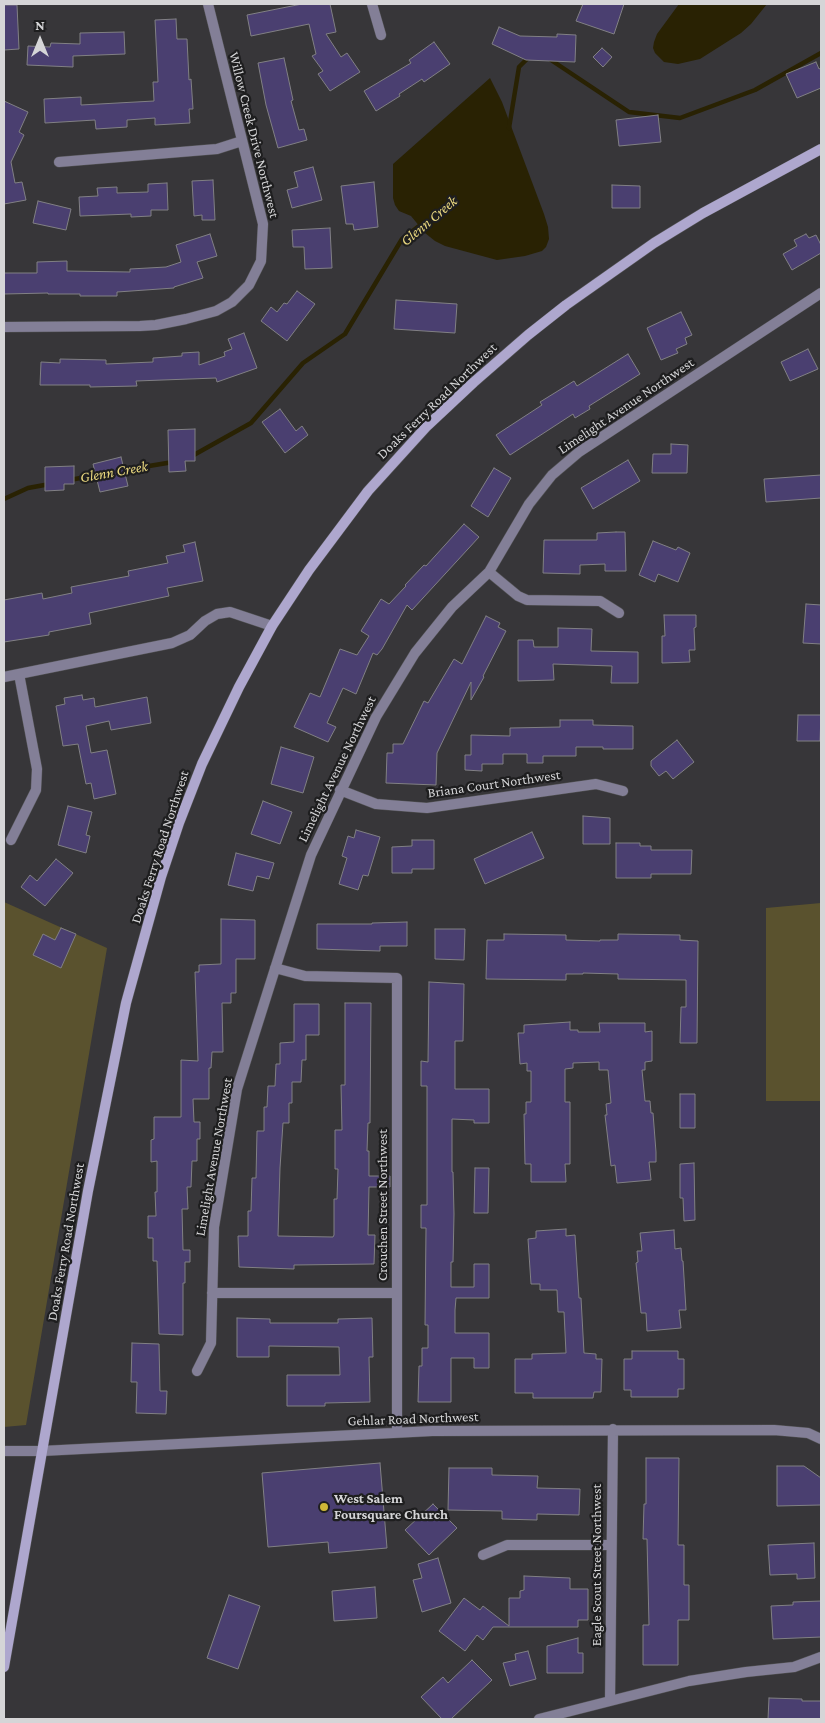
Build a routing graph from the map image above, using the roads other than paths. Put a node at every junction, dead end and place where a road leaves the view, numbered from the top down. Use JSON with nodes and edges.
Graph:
{"nodes":[{"id":1,"x":208,"y":4,"type":"edge"},
{"id":2,"x":372,"y":4,"type":"edge"},
{"id":3,"x":381,"y":35,"type":"dead end"},
{"id":4,"x":242,"y":141,"type":"junction"},
{"id":5,"x":821,"y":149,"type":"edge"},
{"id":6,"x":58,"y":162,"type":"dead end"},
{"id":7,"x":821,"y":294,"type":"edge"},
{"id":8,"x":4,"y":327,"type":"edge"},
{"id":9,"x":489,"y":572,"type":"junction"},
{"id":10,"x":619,"y":612,"type":"dead end"},
{"id":11,"x":272,"y":626,"type":"junction"},
{"id":12,"x":19,"y":674,"type":"junction"},
{"id":13,"x":4,"y":677,"type":"edge"},
{"id":14,"x":340,"y":790,"type":"junction"},
{"id":15,"x":623,"y":791,"type":"dead end"},
{"id":16,"x":11,"y":840,"type":"dead end"},
{"id":17,"x":275,"y":968,"type":"junction"},
{"id":18,"x":212,"y":1293,"type":"junction"},
{"id":19,"x":397,"y":1293,"type":"junction"},
{"id":20,"x":197,"y":1371,"type":"dead end"},
{"id":21,"x":612,"y":1429,"type":"junction"},
{"id":22,"x":397,"y":1431,"type":"junction"},
{"id":23,"x":821,"y":1439,"type":"edge"},
{"id":24,"x":4,"y":1451,"type":"edge"},
{"id":25,"x":42,"y":1451,"type":"junction"},
{"id":26,"x":611,"y":1545,"type":"junction"},
{"id":27,"x":483,"y":1555,"type":"dead end"},
{"id":28,"x":821,"y":1657,"type":"edge"},
{"id":29,"x":4,"y":1667,"type":"edge"},
{"id":30,"x":610,"y":1701,"type":"junction"},
{"id":31,"x":539,"y":1719,"type":"edge"}],
"edges":[{"from":1,"to":4,"type":"street","name":"Willow Creek Drive Northwest"},
{"from":2,"to":3,"type":"street"},
{"from":4,"to":6,"type":"street"},
{"from":4,"to":8,"type":"street","name":"Willow Creek Drive Northwest"},
{"from":5,"to":11,"type":"main road","name":"Doaks Ferry Road Northwest"},
{"from":7,"to":9,"type":"street","name":"Limelight Avenue Northwest"},
{"from":9,"to":10,"type":"street"},
{"from":9,"to":14,"type":"street","name":"Limelight Avenue Northwest"},
{"from":11,"to":12,"type":"street"},
{"from":11,"to":25,"type":"main road","name":"Doaks Ferry Road Northwest"},
{"from":12,"to":13,"type":"street"},
{"from":12,"to":16,"type":"street"},
{"from":14,"to":15,"type":"street","name":"Briana Court Northwest"},
{"from":14,"to":17,"type":"street","name":"Limelight Avenue Northwest"},
{"from":17,"to":18,"type":"street","name":"Limelight Avenue Northwest"},
{"from":17,"to":19,"type":"street","name":"Crouchen Street Northwest"},
{"from":18,"to":19,"type":"street"},
{"from":18,"to":20,"type":"street","name":"Limelight Avenue Northwest"},
{"from":19,"to":22,"type":"street","name":"Crouchen Street Northwest"},
{"from":21,"to":22,"type":"street","name":"Gehlar Road Northwest"},
{"from":21,"to":23,"type":"street","name":"Gehlar Road Northwest"},
{"from":21,"to":26,"type":"street","name":"Eagle Scout Street Northwest"},
{"from":22,"to":25,"type":"street","name":"Gehlar Road Northwest"},
{"from":24,"to":25,"type":"street","name":"Gehlar Road Northwest"},
{"from":25,"to":29,"type":"main road","name":"Doaks Ferry Road Northwest"},
{"from":26,"to":27,"type":"street"},
{"from":26,"to":30,"type":"street","name":"Eagle Scout Street Northwest"},
{"from":28,"to":30,"type":"street"},
{"from":30,"to":31,"type":"street"}]}
